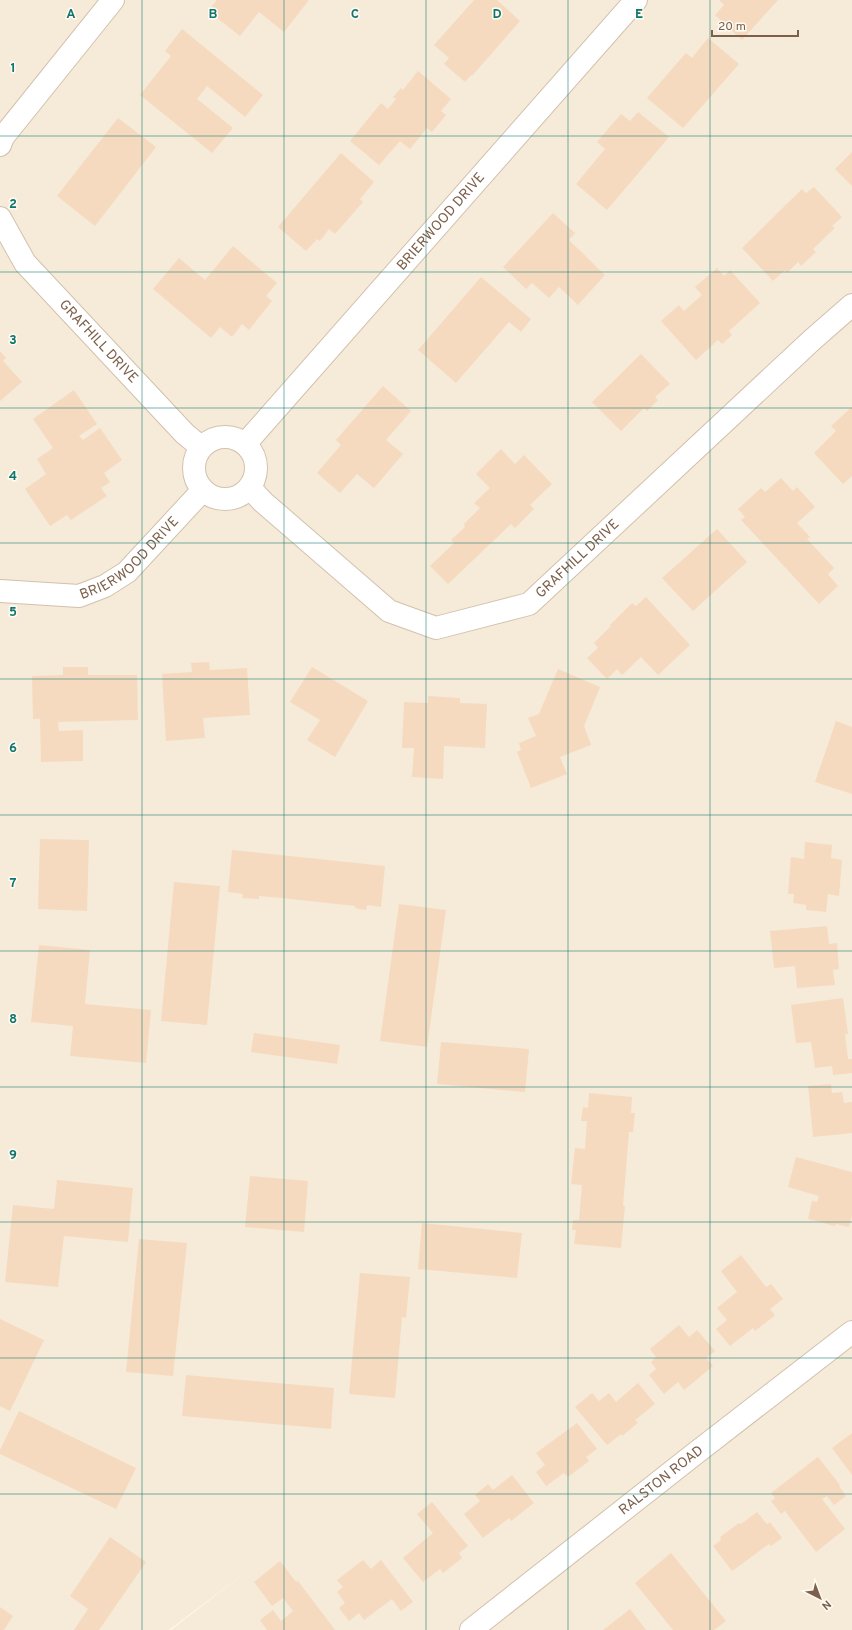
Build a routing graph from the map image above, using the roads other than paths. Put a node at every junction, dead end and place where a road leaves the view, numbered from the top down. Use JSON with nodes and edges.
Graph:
{"nodes":[{"id":1,"x":113,"y":0,"type":"edge"},
{"id":2,"x":636,"y":0,"type":"edge"},
{"id":3,"x":0,"y":145,"type":"edge"},
{"id":4,"x":3,"y":223,"type":"edge"},
{"id":5,"x":852,"y":305,"type":"edge"},
{"id":6,"x":246,"y":443,"type":"junction"},
{"id":7,"x":201,"y":447,"type":"junction"},
{"id":8,"x":250,"y":488,"type":"junction"},
{"id":9,"x":202,"y":490,"type":"junction"},
{"id":10,"x":0,"y":591,"type":"edge"},
{"id":11,"x":852,"y":1332,"type":"edge"},
{"id":12,"x":471,"y":1630,"type":"edge"}],
"edges":[{"from":1,"to":3,"type":"street"},
{"from":2,"to":6,"type":"street","name":"BRIERWOOD DRIVE"},
{"from":4,"to":7,"type":"street","name":"GRAFHILL DRIVE"},
{"from":5,"to":8,"type":"street","name":"GRAFHILL DRIVE"},
{"from":6,"to":7,"type":"street"},
{"from":6,"to":8,"type":"street"},
{"from":7,"to":9,"type":"street"},
{"from":8,"to":9,"type":"street"},
{"from":9,"to":10,"type":"street","name":"BRIERWOOD DRIVE"},
{"from":11,"to":12,"type":"street","name":"RALSTON ROAD"}]}
